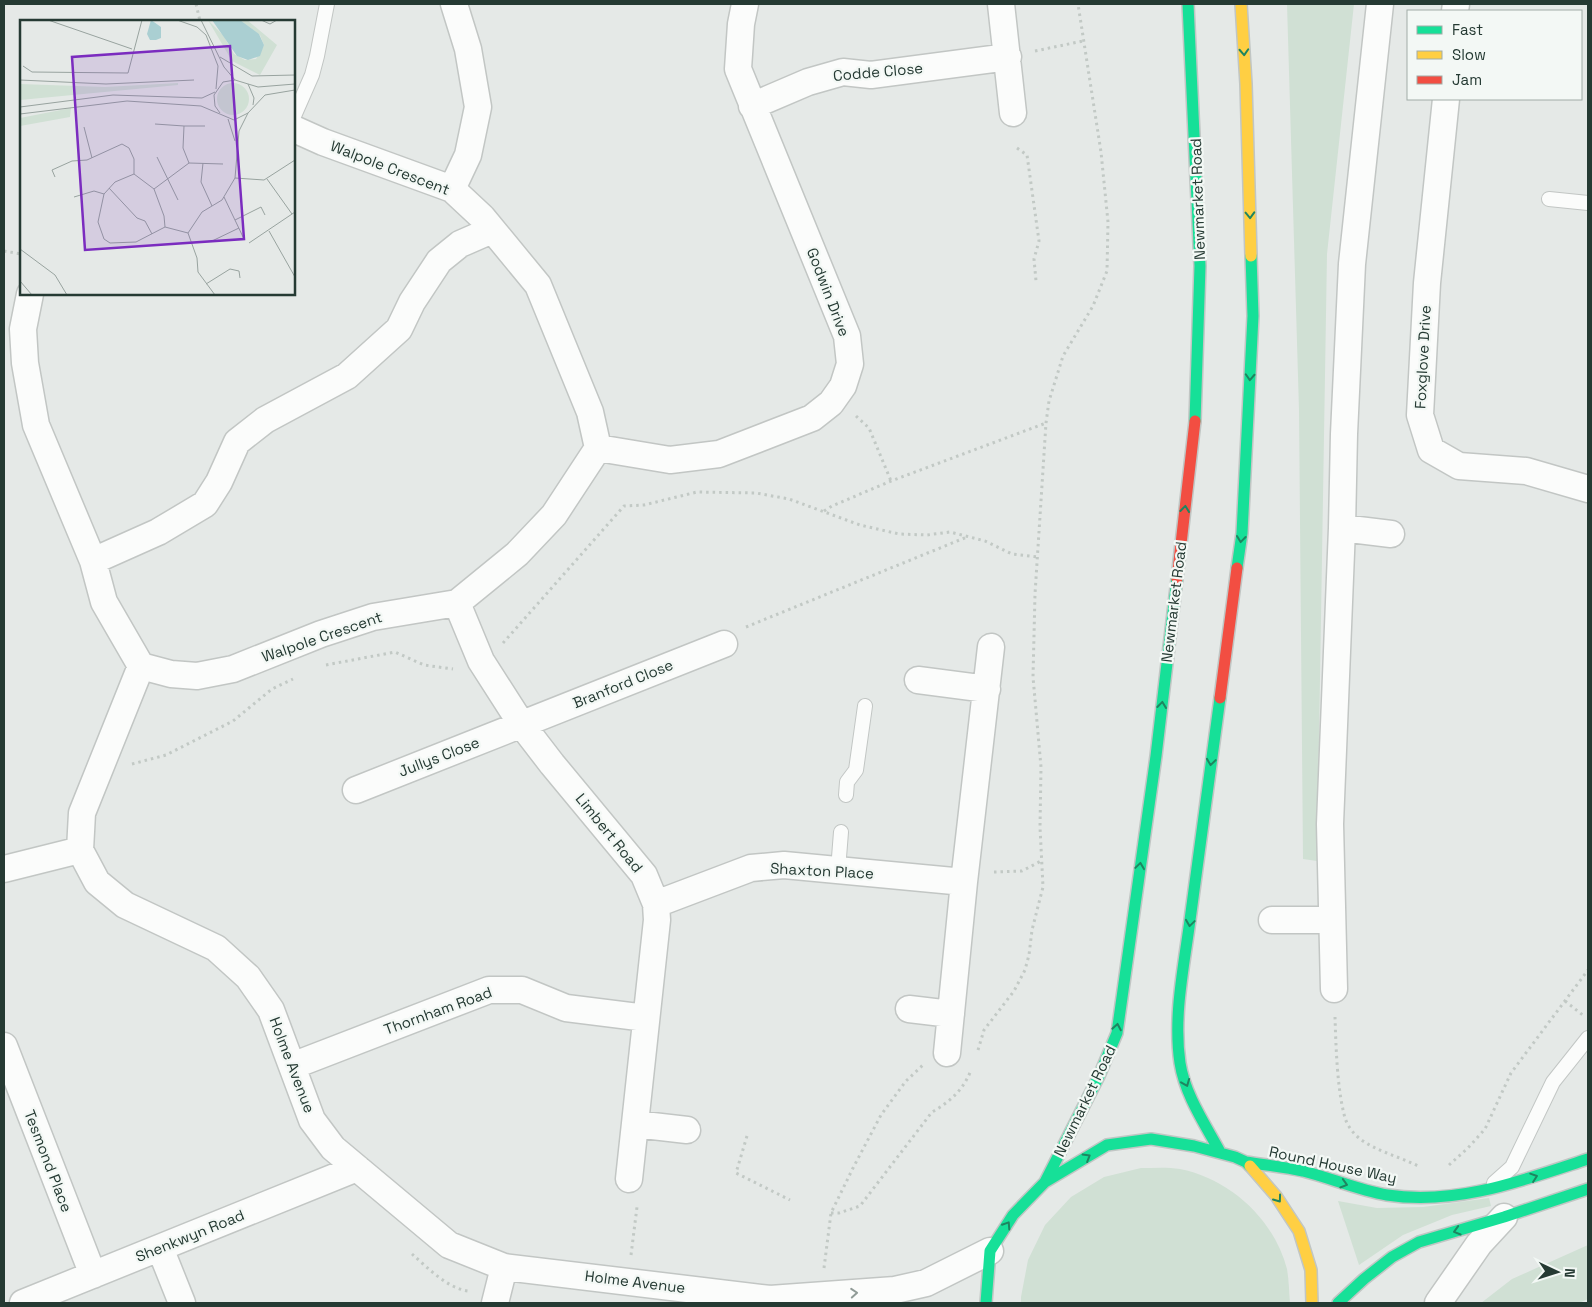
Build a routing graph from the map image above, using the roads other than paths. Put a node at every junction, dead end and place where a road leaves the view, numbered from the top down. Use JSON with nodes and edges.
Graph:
{"nodes":[{"id":1,"x":327,"y":4,"type":"edge"},
{"id":2,"x":456,"y":4,"type":"edge"},
{"id":3,"x":745,"y":4,"type":"edge"},
{"id":4,"x":1001,"y":4,"type":"edge"},
{"id":5,"x":1188,"y":4,"type":"edge"},
{"id":6,"x":1241,"y":4,"type":"edge"},
{"id":7,"x":1380,"y":4,"type":"edge"},
{"id":8,"x":1008,"y":57,"type":"junction"},
{"id":9,"x":1446,"y":100,"type":"edge"},
{"id":10,"x":752,"y":106,"type":"junction"},
{"id":11,"x":1013,"y":113,"type":"dead end"},
{"id":12,"x":295,"y":114,"type":"edge"},
{"id":13,"x":295,"y":129,"type":"edge"},
{"id":14,"x":452,"y":189,"type":"junction"},
{"id":15,"x":1549,"y":199,"type":"dead end"},
{"id":16,"x":1588,"y":203,"type":"edge"},
{"id":17,"x":492,"y":230,"type":"junction"},
{"id":18,"x":30,"y":295,"type":"edge"},
{"id":19,"x":598,"y":448,"type":"junction"},
{"id":20,"x":1588,"y":489,"type":"edge"},
{"id":21,"x":1342,"y":528,"type":"junction"},
{"id":22,"x":1391,"y":534,"type":"dead end"},
{"id":23,"x":92,"y":561,"type":"junction"},
{"id":24,"x":457,"y":603,"type":"junction"},
{"id":25,"x":724,"y":644,"type":"road end"},
{"id":26,"x":992,"y":647,"type":"dead end"},
{"id":27,"x":141,"y":666,"type":"junction"},
{"id":28,"x":918,"y":680,"type":"dead end"},
{"id":29,"x":987,"y":689,"type":"junction"},
{"id":30,"x":865,"y":706,"type":"dead end"},
{"id":31,"x":522,"y":725,"type":"junction"},
{"id":32,"x":356,"y":790,"type":"dead end"},
{"id":33,"x":846,"y":795,"type":"dead end"},
{"id":34,"x":841,"y":832,"type":"dead end"},
{"id":35,"x":80,"y":850,"type":"junction"},
{"id":36,"x":4,"y":869,"type":"edge"},
{"id":37,"x":838,"y":870,"type":"junction"},
{"id":38,"x":964,"y":882,"type":"junction"},
{"id":39,"x":656,"y":904,"type":"junction"},
{"id":40,"x":1272,"y":920,"type":"dead end"},
{"id":41,"x":1332,"y":920,"type":"junction"},
{"id":42,"x":1334,"y":989,"type":"road end"},
{"id":43,"x":909,"y":1009,"type":"dead end"},
{"id":44,"x":951,"y":1014,"type":"junction"},
{"id":45,"x":646,"y":1018,"type":"junction"},
{"id":46,"x":1588,"y":1038,"type":"edge"},
{"id":47,"x":4,"y":1046,"type":"edge"},
{"id":48,"x":937,"y":1057,"type":"road end"},
{"id":49,"x":292,"y":1066,"type":"junction"},
{"id":50,"x":634,"y":1124,"type":"junction"},
{"id":51,"x":687,"y":1130,"type":"dead end"},
{"id":52,"x":1220,"y":1152,"type":"junction"},
{"id":53,"x":1588,"y":1159,"type":"edge"},
{"id":54,"x":1246,"y":1162,"type":"junction"},
{"id":55,"x":357,"y":1168,"type":"junction"},
{"id":56,"x":629,"y":1179,"type":"road end"},
{"id":57,"x":1045,"y":1182,"type":"junction"},
{"id":58,"x":1588,"y":1189,"type":"edge"},
{"id":59,"x":1486,"y":1190,"type":"junction"},
{"id":60,"x":1504,"y":1217,"type":"junction"},
{"id":61,"x":160,"y":1248,"type":"junction"},
{"id":62,"x":990,"y":1251,"type":"junction"},
{"id":63,"x":504,"y":1267,"type":"junction"},
{"id":64,"x":93,"y":1275,"type":"junction"},
{"id":65,"x":778,"y":1301,"type":"edge"},
{"id":66,"x":23,"y":1303,"type":"edge"},
{"id":67,"x":182,"y":1303,"type":"edge"},
{"id":68,"x":495,"y":1303,"type":"edge"},
{"id":69,"x":986,"y":1303,"type":"edge"},
{"id":70,"x":1312,"y":1303,"type":"edge"},
{"id":71,"x":1338,"y":1303,"type":"edge"},
{"id":72,"x":1438,"y":1303,"type":"edge"}],
"edges":[{"from":1,"to":12,"type":"lane"},
{"from":2,"to":14,"type":"street"},
{"from":3,"to":10,"type":"street","name":"Godwin Drive"},
{"from":4,"to":8,"type":"street"},
{"from":57,"to":5,"type":"main road","name":"Newmarket Road","one_way":true},
{"from":6,"to":52,"type":"main road","one_way":true},
{"from":7,"to":21,"type":"street"},
{"from":8,"to":10,"type":"street","name":"Codde Close"},
{"from":8,"to":11,"type":"street"},
{"from":9,"to":20,"type":"street","name":"Foxglove Drive"},
{"from":10,"to":19,"type":"street","name":"Godwin Drive"},
{"from":13,"to":14,"type":"street","name":"Walpole Crescent"},
{"from":14,"to":17,"type":"street","name":"Walpole Crescent"},
{"from":15,"to":16,"type":"lane"},
{"from":17,"to":19,"type":"street","name":"Walpole Crescent"},
{"from":17,"to":23,"type":"street"},
{"from":18,"to":23,"type":"street"},
{"from":19,"to":24,"type":"street","name":"Walpole Crescent"},
{"from":21,"to":22,"type":"street"},
{"from":21,"to":41,"type":"street"},
{"from":23,"to":27,"type":"street"},
{"from":24,"to":27,"type":"street","name":"Walpole Crescent"},
{"from":24,"to":31,"type":"street","name":"Limbert Road"},
{"from":25,"to":31,"type":"street","name":"Branford Close"},
{"from":26,"to":29,"type":"street"},
{"from":27,"to":35,"type":"street"},
{"from":28,"to":29,"type":"street"},
{"from":29,"to":38,"type":"street"},
{"from":30,"to":33,"type":"lane"},
{"from":31,"to":32,"type":"street","name":"Jullys Close"},
{"from":31,"to":39,"type":"street","name":"Limbert Road"},
{"from":34,"to":37,"type":"lane"},
{"from":35,"to":36,"type":"street"},
{"from":35,"to":49,"type":"street","name":"Holme Avenue"},
{"from":37,"to":38,"type":"street","name":"Shaxton Place"},
{"from":37,"to":39,"type":"street","name":"Shaxton Place"},
{"from":38,"to":44,"type":"street"},
{"from":39,"to":45,"type":"street","name":"Limbert Road"},
{"from":40,"to":41,"type":"street"},
{"from":41,"to":42,"type":"street"},
{"from":43,"to":44,"type":"street"},
{"from":44,"to":48,"type":"street"},
{"from":45,"to":49,"type":"street","name":"Thornham Road"},
{"from":45,"to":50,"type":"street","name":"Limbert Road"},
{"from":46,"to":59,"type":"lane"},
{"from":47,"to":64,"type":"street","name":"Tesmond Place"},
{"from":49,"to":55,"type":"street","name":"Holme Avenue"},
{"from":50,"to":51,"type":"street"},
{"from":50,"to":56,"type":"street","name":"Limbert Road"},
{"from":52,"to":54,"type":"main road","name":"Newmarket Road"},
{"from":57,"to":52,"type":"main road","name":"Newmarket Road","one_way":true},
{"from":59,"to":53,"type":"main road","name":"Round House Way","one_way":true},
{"from":54,"to":59,"type":"main road","name":"Round House Way","one_way":true},
{"from":54,"to":70,"type":"main road","name":"Newmarket Road","one_way":true},
{"from":55,"to":61,"type":"street","name":"Shenkwyn Road"},
{"from":55,"to":63,"type":"street","name":"Holme Avenue"},
{"from":62,"to":57,"type":"main road","name":"Newmarket Road","one_way":true},
{"from":58,"to":60,"type":"main road"},
{"from":60,"to":71,"type":"main road","one_way":true},
{"from":60,"to":72,"type":"street"},
{"from":61,"to":64,"type":"street","name":"Shenkwyn Road"},
{"from":61,"to":67,"type":"street"},
{"from":65,"to":62,"type":"street","name":"Holme Avenue","one_way":true},
{"from":62,"to":69,"type":"main road","name":"Newmarket Road"},
{"from":63,"to":65,"type":"street","name":"Holme Avenue"},
{"from":63,"to":68,"type":"street"},
{"from":64,"to":66,"type":"street","name":"Shenkwyn Road"}]}
